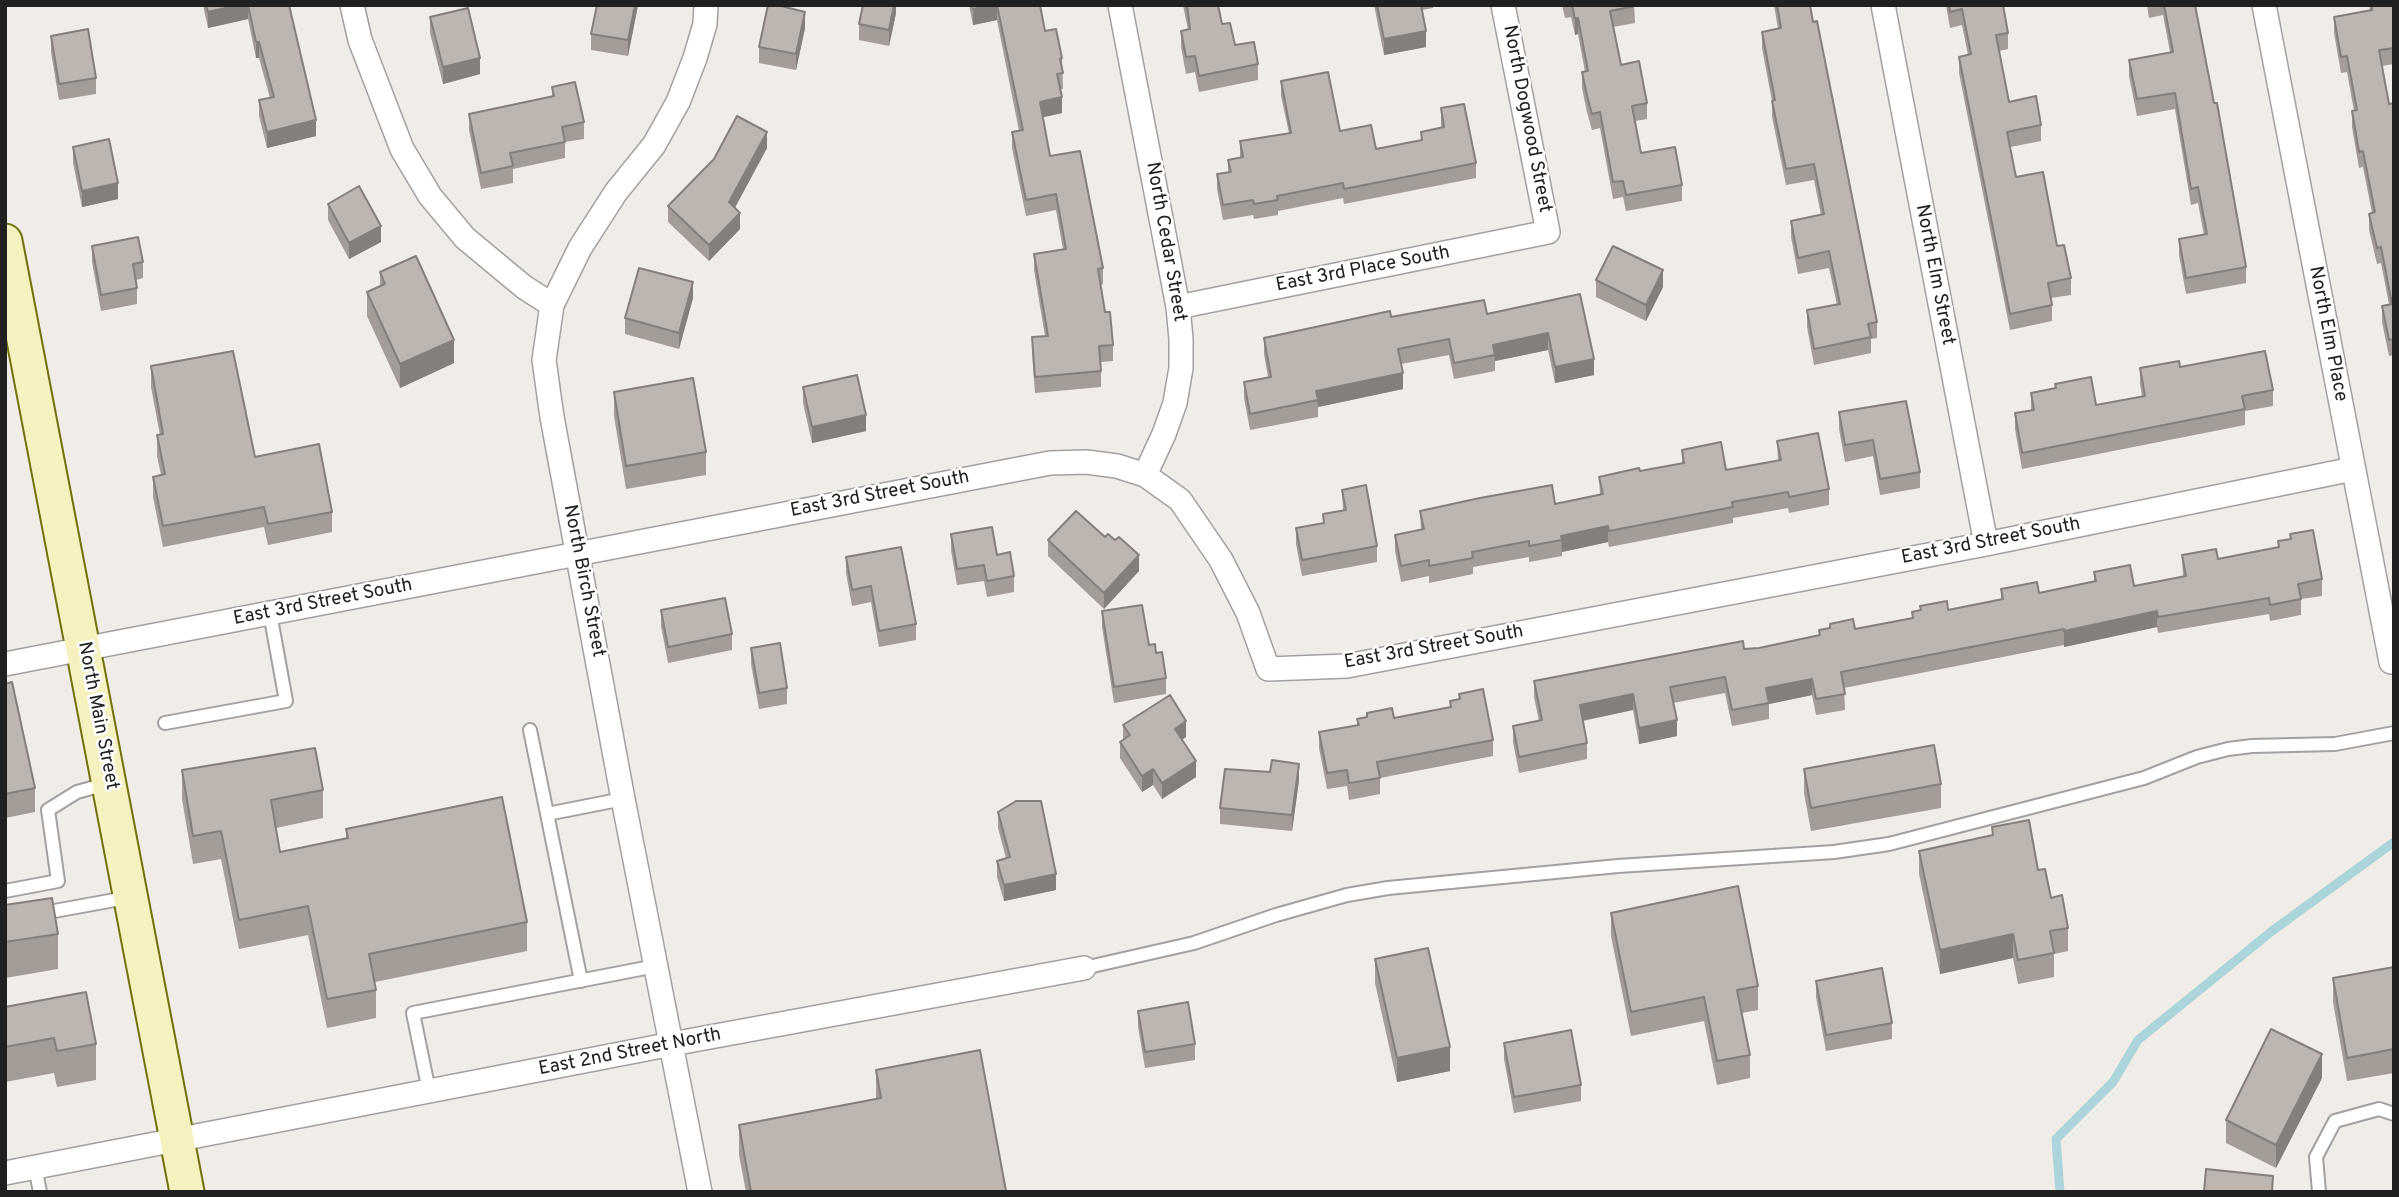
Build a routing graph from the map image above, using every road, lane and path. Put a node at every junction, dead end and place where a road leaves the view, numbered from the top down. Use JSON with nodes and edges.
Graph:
{"nodes":[{"id":1,"x":352,"y":5,"type":"edge"},
{"id":2,"x":706,"y":5,"type":"edge"},
{"id":3,"x":1120,"y":5,"type":"edge"},
{"id":4,"x":1503,"y":5,"type":"edge"},
{"id":5,"x":1883,"y":5,"type":"edge"},
{"id":6,"x":2264,"y":5,"type":"edge"},
{"id":7,"x":1548,"y":232,"type":"joint"},
{"id":8,"x":5,"y":241,"type":"edge"},
{"id":9,"x":552,"y":305,"type":"junction"},
{"id":10,"x":1178,"y":307,"type":"junction"},
{"id":11,"x":2353,"y":469,"type":"junction"},
{"id":12,"x":1145,"y":475,"type":"junction"},
{"id":13,"x":1986,"y":544,"type":"junction"},
{"id":14,"x":578,"y":552,"type":"junction"},
{"id":15,"x":270,"y":613,"type":"junction"},
{"id":16,"x":84,"y":648,"type":"junction"},
{"id":17,"x":2391,"y":662,"type":"dead end"},
{"id":18,"x":5,"y":664,"type":"edge"},
{"id":19,"x":165,"y":723,"type":"dead end"},
{"id":20,"x":530,"y":730,"type":"dead end"},
{"id":21,"x":2394,"y":733,"type":"edge"},
{"id":22,"x":110,"y":783,"type":"junction"},
{"id":23,"x":624,"y":799,"type":"junction"},
{"id":24,"x":547,"y":814,"type":"junction"},
{"id":25,"x":5,"y":891,"type":"edge"},
{"id":26,"x":131,"y":897,"type":"junction"},
{"id":27,"x":5,"y":920,"type":"edge"},
{"id":28,"x":656,"y":965,"type":"junction"},
{"id":29,"x":1084,"y":968,"type":"joint"},
{"id":30,"x":581,"y":981,"type":"junction"},
{"id":31,"x":672,"y":1044,"type":"junction"},
{"id":32,"x":429,"y":1091,"type":"junction"},
{"id":33,"x":2394,"y":1114,"type":"edge"},
{"id":34,"x":177,"y":1140,"type":"junction"},
{"id":35,"x":35,"y":1167,"type":"junction"},
{"id":36,"x":5,"y":1173,"type":"edge"},
{"id":37,"x":40,"y":1192,"type":"edge"},
{"id":38,"x":187,"y":1192,"type":"edge"},
{"id":39,"x":700,"y":1192,"type":"edge"},
{"id":40,"x":2319,"y":1192,"type":"edge"}],
"edges":[{"from":1,"to":9,"type":"street"},
{"from":2,"to":9,"type":"street","name":"North Birch Street"},
{"from":3,"to":10,"type":"street","name":"North Cedar Street"},
{"from":4,"to":7,"type":"street","name":"North Dogwood Street"},
{"from":5,"to":13,"type":"street","name":"North Elm Street"},
{"from":6,"to":11,"type":"street","name":"North Elm Place"},
{"from":7,"to":10,"type":"street","name":"East 3rd Place South"},
{"from":8,"to":16,"type":"main road","name":"North Main Street"},
{"from":9,"to":14,"type":"street","name":"North Birch Street"},
{"from":10,"to":12,"type":"street","name":"North Cedar Street"},
{"from":11,"to":13,"type":"street","name":"East 3rd Street South"},
{"from":11,"to":17,"type":"street","name":"North Elm Place"},
{"from":12,"to":13,"type":"street","name":"East 3rd Street South"},
{"from":12,"to":14,"type":"street","name":"East 3rd Street South"},
{"from":14,"to":15,"type":"street","name":"East 3rd Street South"},
{"from":14,"to":23,"type":"street","name":"North Birch Street"},
{"from":15,"to":16,"type":"street","name":"East 3rd Street South"},
{"from":15,"to":19,"type":"lane"},
{"from":16,"to":18,"type":"street","name":"East 3rd Street South"},
{"from":16,"to":22,"type":"main road","name":"North Main Street"},
{"from":20,"to":24,"type":"lane"},
{"from":21,"to":29,"type":"lane"},
{"from":22,"to":25,"type":"lane"},
{"from":22,"to":26,"type":"main road","name":"North Main Street"},
{"from":23,"to":24,"type":"lane"},
{"from":23,"to":28,"type":"street","name":"North Birch Street"},
{"from":24,"to":30,"type":"lane"},
{"from":26,"to":27,"type":"lane"},
{"from":26,"to":34,"type":"main road","name":"North Main Street"},
{"from":28,"to":30,"type":"lane"},
{"from":28,"to":31,"type":"street","name":"North Birch Street"},
{"from":29,"to":31,"type":"street","name":"East 2nd Street North"},
{"from":30,"to":32,"type":"lane"},
{"from":31,"to":32,"type":"street","name":"East 2nd Street North"},
{"from":31,"to":39,"type":"street","name":"North Birch Street"},
{"from":32,"to":34,"type":"street","name":"East 2nd Street North"},
{"from":33,"to":40,"type":"lane"},
{"from":34,"to":35,"type":"street","name":"East 2nd Street North"},
{"from":34,"to":38,"type":"main road","name":"North Main Street"},
{"from":35,"to":36,"type":"street","name":"East 2nd Street North"},
{"from":35,"to":37,"type":"lane"}]}
